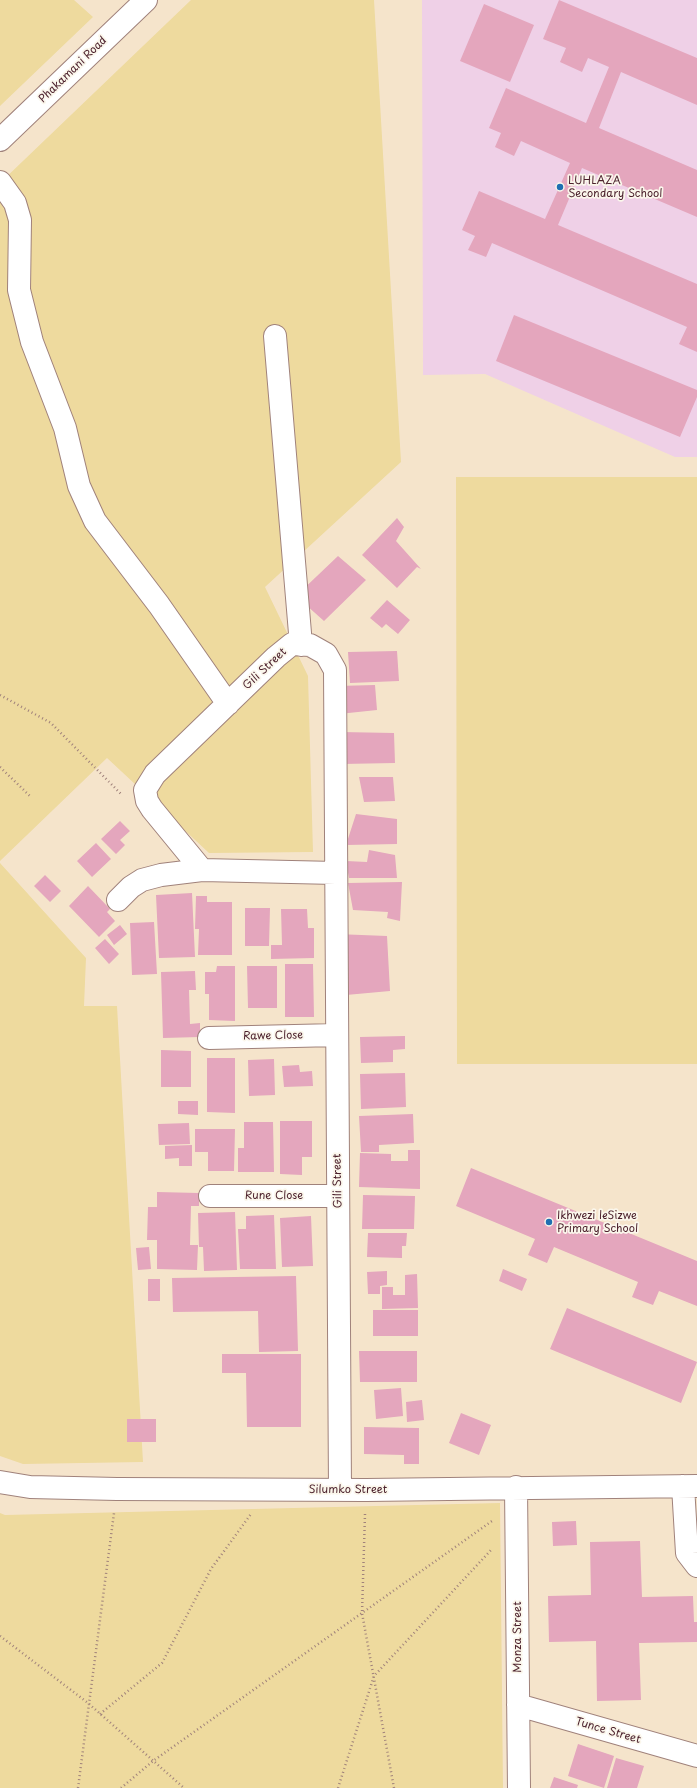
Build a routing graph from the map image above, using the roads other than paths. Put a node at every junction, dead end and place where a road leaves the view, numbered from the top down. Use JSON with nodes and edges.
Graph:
{"nodes":[{"id":1,"x":146,"y":0,"type":"edge"},
{"id":2,"x":0,"y":140,"type":"edge"},
{"id":3,"x":0,"y":182,"type":"edge"},
{"id":4,"x":275,"y":336,"type":"dead end"},
{"id":5,"x":302,"y":645,"type":"junction"},
{"id":6,"x":228,"y":704,"type":"junction"},
{"id":7,"x":202,"y":870,"type":"junction"},
{"id":8,"x":336,"y":873,"type":"junction"},
{"id":9,"x":118,"y":900,"type":"dead end"},
{"id":10,"x":337,"y":1035,"type":"junction"},
{"id":11,"x":209,"y":1038,"type":"dead end"},
{"id":12,"x":210,"y":1196,"type":"dead end"},
{"id":13,"x":338,"y":1196,"type":"junction"},
{"id":14,"x":0,"y":1482,"type":"edge"},
{"id":15,"x":690,"y":1486,"type":"edge"},
{"id":16,"x":340,"y":1490,"type":"junction"},
{"id":17,"x":517,"y":1504,"type":"junction"},
{"id":18,"x":697,"y":1566,"type":"edge"},
{"id":19,"x":518,"y":1705,"type":"junction"},
{"id":20,"x":697,"y":1756,"type":"edge"},
{"id":21,"x":519,"y":1788,"type":"edge"}],
"edges":[{"from":1,"to":2,"type":"street","name":"Phakamani Road"},
{"from":3,"to":6,"type":"street"},
{"from":4,"to":5,"type":"street"},
{"from":5,"to":6,"type":"street","name":"Gili Street"},
{"from":5,"to":8,"type":"street","name":"Gili Street"},
{"from":6,"to":7,"type":"street","name":"Gili Street"},
{"from":7,"to":8,"type":"street"},
{"from":7,"to":9,"type":"street"},
{"from":8,"to":10,"type":"street","name":"Gili Street"},
{"from":10,"to":11,"type":"street","name":"Rawe Close"},
{"from":10,"to":13,"type":"street","name":"Gili Street"},
{"from":12,"to":13,"type":"street","name":"Rune Close"},
{"from":13,"to":16,"type":"street","name":"Gili Street"},
{"from":14,"to":16,"type":"street","name":"Silumko Street"},
{"from":15,"to":17,"type":"street","name":"Silumko Street"},
{"from":15,"to":18,"type":"street"},
{"from":16,"to":17,"type":"street","name":"Silumko Street"},
{"from":17,"to":19,"type":"street","name":"Monza Street"},
{"from":19,"to":20,"type":"street","name":"Tunce Street"},
{"from":19,"to":21,"type":"street","name":"Monza Street"}]}
